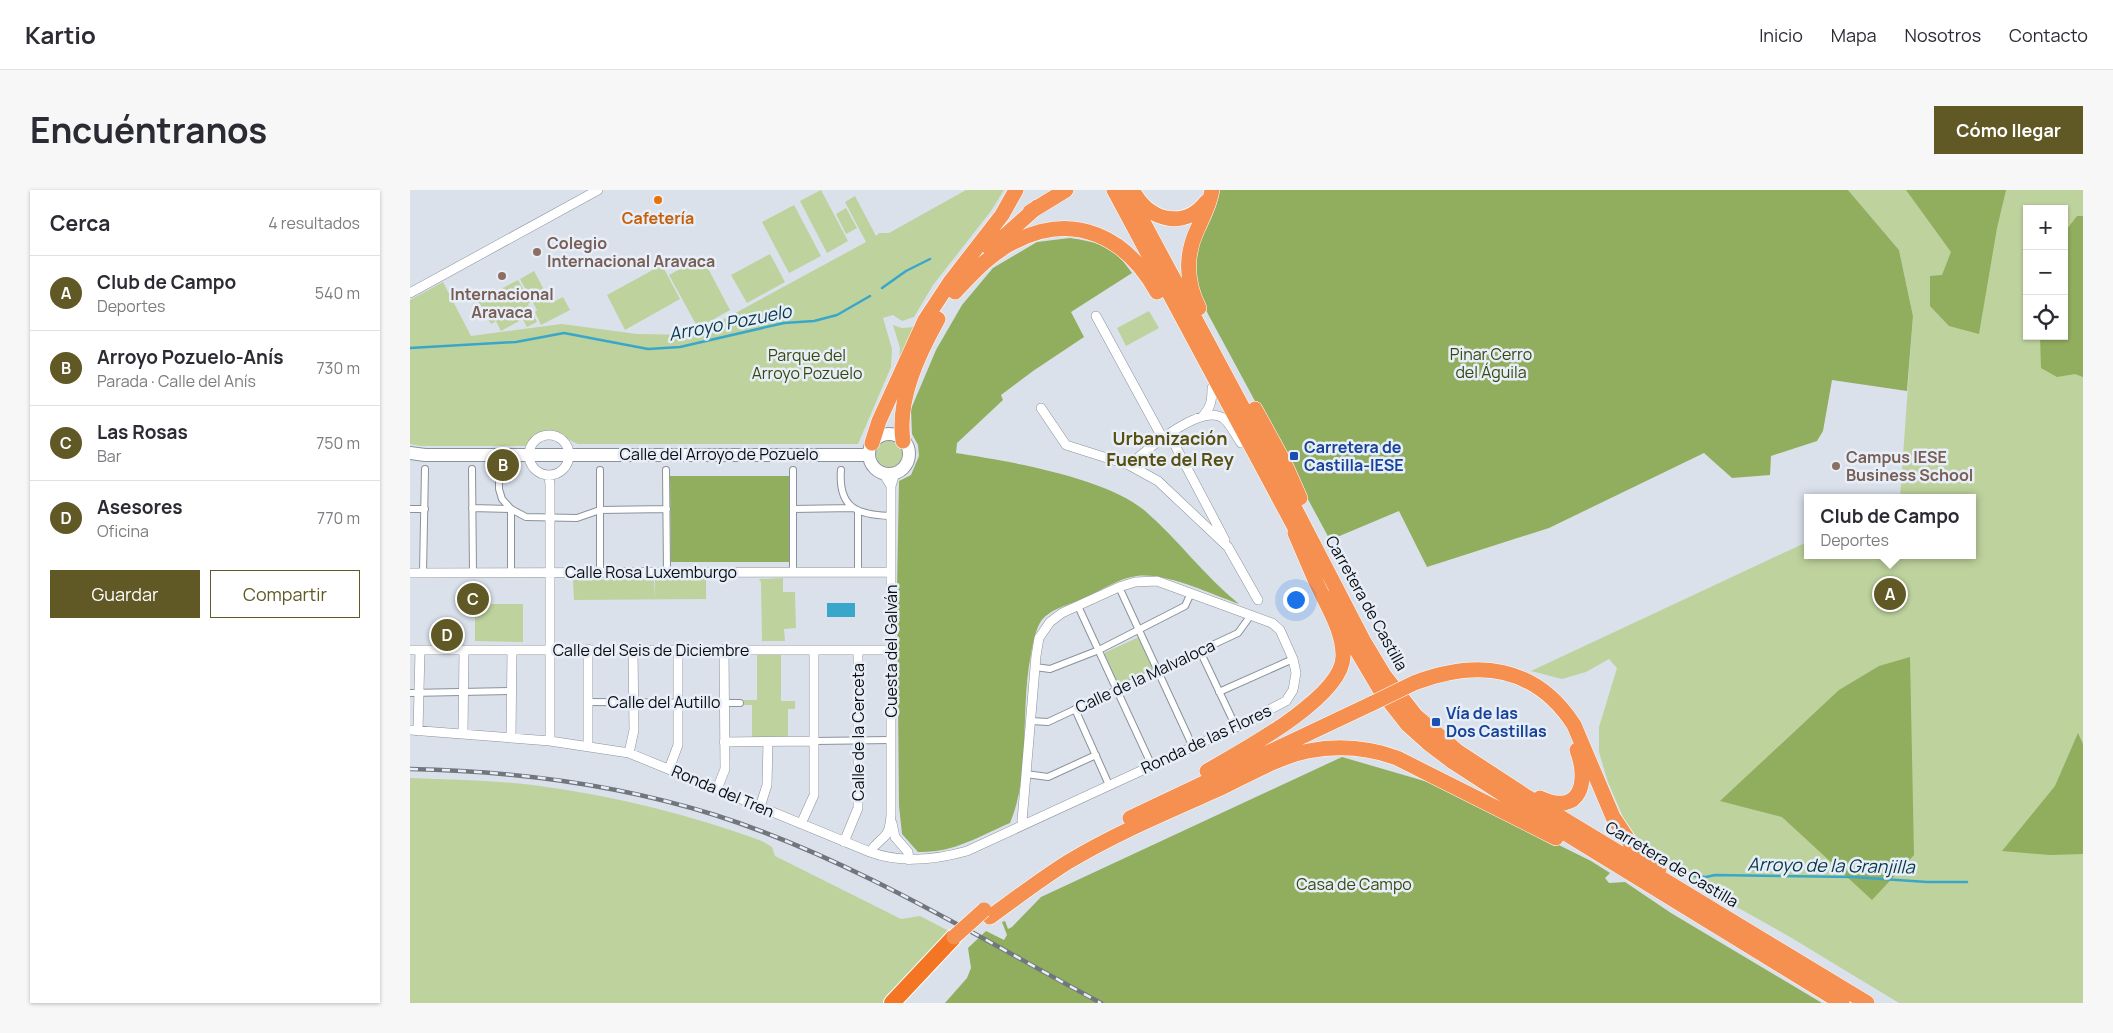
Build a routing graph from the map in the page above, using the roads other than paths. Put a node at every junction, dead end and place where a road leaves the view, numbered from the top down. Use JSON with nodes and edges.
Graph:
{"nodes":[{"id":1,"x":598,"y":190,"type":"edge"},
{"id":2,"x":1016,"y":190,"type":"edge"},
{"id":3,"x":1066,"y":190,"type":"edge"},
{"id":4,"x":1106,"y":190,"type":"edge"},
{"id":5,"x":1114,"y":190,"type":"edge"},
{"id":6,"x":1126,"y":190,"type":"edge"},
{"id":7,"x":1133,"y":190,"type":"edge"},
{"id":8,"x":1212,"y":193,"type":"edge"},
{"id":9,"x":953,"y":287,"type":"junction"},
{"id":10,"x":410,"y":293,"type":"edge"},
{"id":11,"x":1096,"y":316,"type":"dead end"},
{"id":12,"x":1184,"y":341,"type":"junction"},
{"id":13,"x":1212,"y":388,"type":"junction"},
{"id":14,"x":1041,"y":408,"type":"dead end"},
{"id":15,"x":1202,"y":417,"type":"junction"},
{"id":16,"x":1166,"y":435,"type":"junction"},
{"id":17,"x":903,"y":441,"type":"junction"},
{"id":18,"x":1241,"y":444,"type":"junction"},
{"id":19,"x":871,"y":449,"type":"junction"},
{"id":20,"x":410,"y":453,"type":"edge"},
{"id":21,"x":528,"y":455,"type":"junction"},
{"id":22,"x":569,"y":455,"type":"junction"},
{"id":23,"x":1130,"y":465,"type":"junction"},
{"id":24,"x":425,"y":469,"type":"dead end"},
{"id":25,"x":472,"y":469,"type":"dead end"},
{"id":26,"x":499,"y":470,"type":"dead end"},
{"id":27,"x":600,"y":470,"type":"dead end"},
{"id":28,"x":666,"y":470,"type":"dead end"},
{"id":29,"x":793,"y":470,"type":"dead end"},
{"id":30,"x":841,"y":470,"type":"dead end"},
{"id":31,"x":889,"y":473,"type":"junction"},
{"id":32,"x":549,"y":476,"type":"junction"},
{"id":33,"x":1267,"y":478,"type":"junction"},
{"id":34,"x":472,"y":508,"type":"junction"},
{"id":35,"x":410,"y":509,"type":"edge"},
{"id":36,"x":425,"y":509,"type":"junction"},
{"id":37,"x":511,"y":509,"type":"junction"},
{"id":38,"x":792,"y":509,"type":"junction"},
{"id":39,"x":600,"y":510,"type":"junction"},
{"id":40,"x":667,"y":510,"type":"junction"},
{"id":41,"x":856,"y":510,"type":"junction"},
{"id":42,"x":891,"y":516,"type":"junction"},
{"id":43,"x":550,"y":518,"type":"junction"},
{"id":44,"x":1288,"y":519,"type":"junction"},
{"id":45,"x":1228,"y":547,"type":"junction"},
{"id":46,"x":423,"y":572,"type":"junction"},
{"id":47,"x":472,"y":572,"type":"junction"},
{"id":48,"x":511,"y":572,"type":"junction"},
{"id":49,"x":550,"y":572,"type":"junction"},
{"id":50,"x":600,"y":572,"type":"junction"},
{"id":51,"x":667,"y":572,"type":"junction"},
{"id":52,"x":793,"y":572,"type":"junction"},
{"id":53,"x":858,"y":572,"type":"junction"},
{"id":54,"x":891,"y":572,"type":"junction"},
{"id":55,"x":410,"y":573,"type":"edge"},
{"id":56,"x":1119,"y":587,"type":"junction"},
{"id":57,"x":1191,"y":593,"type":"junction"},
{"id":58,"x":1258,"y":600,"type":"dead end"},
{"id":59,"x":1344,"y":602,"type":"junction"},
{"id":60,"x":1078,"y":606,"type":"junction"},
{"id":61,"x":1251,"y":615,"type":"junction"},
{"id":62,"x":1140,"y":630,"type":"junction"},
{"id":63,"x":724,"y":649,"type":"junction"},
{"id":64,"x":415,"y":650,"type":"edge"},
{"id":65,"x":464,"y":650,"type":"junction"},
{"id":66,"x":512,"y":650,"type":"junction"},
{"id":67,"x":550,"y":650,"type":"junction"},
{"id":68,"x":588,"y":650,"type":"junction"},
{"id":69,"x":633,"y":650,"type":"junction"},
{"id":70,"x":678,"y":650,"type":"junction"},
{"id":71,"x":814,"y":650,"type":"junction"},
{"id":72,"x":858,"y":650,"type":"junction"},
{"id":73,"x":891,"y":650,"type":"junction"},
{"id":74,"x":1098,"y":650,"type":"junction"},
{"id":75,"x":1200,"y":651,"type":"junction"},
{"id":76,"x":1293,"y":659,"type":"junction"},
{"id":77,"x":1035,"y":667,"type":"junction"},
{"id":78,"x":1158,"y":670,"type":"junction"},
{"id":79,"x":1416,"y":687,"type":"junction"},
{"id":80,"x":1117,"y":690,"type":"junction"},
{"id":81,"x":464,"y":692,"type":"junction"},
{"id":82,"x":511,"y":692,"type":"junction"},
{"id":83,"x":1219,"y":692,"type":"junction"},
{"id":84,"x":414,"y":693,"type":"edge"},
{"id":85,"x":587,"y":702,"type":"junction"},
{"id":86,"x":634,"y":702,"type":"junction"},
{"id":87,"x":678,"y":702,"type":"junction"},
{"id":88,"x":723,"y":702,"type":"junction"},
{"id":89,"x":740,"y":702,"type":"dead end"},
{"id":90,"x":1375,"y":707,"type":"junction"},
{"id":91,"x":1075,"y":709,"type":"junction"},
{"id":92,"x":1031,"y":721,"type":"junction"},
{"id":93,"x":1236,"y":727,"type":"junction"},
{"id":94,"x":414,"y":730,"type":"edge"},
{"id":95,"x":463,"y":734,"type":"junction"},
{"id":96,"x":511,"y":738,"type":"junction"},
{"id":97,"x":858,"y":740,"type":"junction"},
{"id":98,"x":891,"y":740,"type":"junction"},
{"id":99,"x":550,"y":741,"type":"junction"},
{"id":100,"x":814,"y":741,"type":"junction"},
{"id":101,"x":724,"y":742,"type":"junction"},
{"id":102,"x":768,"y":742,"type":"junction"},
{"id":103,"x":588,"y":745,"type":"junction"},
{"id":104,"x":1193,"y":747,"type":"junction"},
{"id":105,"x":1456,"y":751,"type":"junction"},
{"id":106,"x":629,"y":753,"type":"junction"},
{"id":107,"x":1096,"y":755,"type":"junction"},
{"id":108,"x":1152,"y":766,"type":"junction"},
{"id":109,"x":669,"y":769,"type":"junction"},
{"id":110,"x":1026,"y":774,"type":"junction"},
{"id":111,"x":1109,"y":785,"type":"junction"},
{"id":112,"x":717,"y":789,"type":"junction"},
{"id":113,"x":1201,"y":795,"type":"junction"},
{"id":114,"x":1153,"y":806,"type":"junction"},
{"id":115,"x":760,"y":807,"type":"junction"},
{"id":116,"x":891,"y":815,"type":"junction"},
{"id":117,"x":801,"y":824,"type":"junction"},
{"id":118,"x":1024,"y":824,"type":"junction"},
{"id":119,"x":844,"y":842,"type":"junction"},
{"id":120,"x":870,"y":852,"type":"junction"},
{"id":121,"x":910,"y":860,"type":"junction"},
{"id":122,"x":1674,"y":900,"type":"junction"},
{"id":123,"x":987,"y":913,"type":"junction"},
{"id":124,"x":1746,"y":930,"type":"junction"},
{"id":125,"x":958,"y":941,"type":"junction"},
{"id":126,"x":892,"y":1003,"type":"edge"},
{"id":127,"x":906,"y":1003,"type":"edge"},
{"id":128,"x":1842,"y":1003,"type":"edge"},
{"id":129,"x":1867,"y":1003,"type":"edge"}],
"edges":[{"from":1,"to":10,"type":"street"},
{"from":2,"to":9,"type":"highway"},
{"from":3,"to":9,"type":"highway"},
{"from":4,"to":12,"type":"highway"},
{"from":5,"to":33,"type":"highway","name":"Carretera de Castilla"},
{"from":6,"to":59,"type":"highway","name":"Carretera de Castilla"},
{"from":7,"to":8,"type":"highway"},
{"from":8,"to":59,"type":"highway"},
{"from":9,"to":12,"type":"highway"},
{"from":9,"to":17,"type":"highway"},
{"from":9,"to":19,"type":"highway"},
{"from":11,"to":16,"type":"street"},
{"from":12,"to":13,"type":"highway"},
{"from":13,"to":15,"type":"street"},
{"from":13,"to":18,"type":"highway"},
{"from":14,"to":23,"type":"street"},
{"from":15,"to":16,"type":"street"},
{"from":15,"to":18,"type":"street"},
{"from":16,"to":23,"type":"street"},
{"from":16,"to":45,"type":"street"},
{"from":17,"to":19,"type":"main road"},
{"from":17,"to":31,"type":"main road"},
{"from":18,"to":33,"type":"highway"},
{"from":19,"to":22,"type":"main road","name":"Calle del Arroyo de Pozuelo"},
{"from":19,"to":31,"type":"main road"},
{"from":20,"to":21,"type":"main road","name":"Calle del Arroyo de Pozuelo"},
{"from":21,"to":22,"type":"main road","name":"Calle del Arroyo de Pozuelo"},
{"from":21,"to":22,"type":"street"},
{"from":21,"to":32,"type":"street"},
{"from":22,"to":32,"type":"street"},
{"from":23,"to":45,"type":"street"},
{"from":24,"to":36,"type":"street"},
{"from":25,"to":34,"type":"street"},
{"from":26,"to":37,"type":"street"},
{"from":27,"to":39,"type":"street"},
{"from":28,"to":40,"type":"street"},
{"from":29,"to":38,"type":"street"},
{"from":30,"to":41,"type":"street"},
{"from":31,"to":42,"type":"street","name":"Cuesta del Galván"},
{"from":32,"to":43,"type":"street"},
{"from":33,"to":44,"type":"highway","name":"Carretera de Castilla"},
{"from":34,"to":37,"type":"street"},
{"from":34,"to":47,"type":"street"},
{"from":35,"to":36,"type":"street"},
{"from":36,"to":46,"type":"street"},
{"from":37,"to":43,"type":"street"},
{"from":37,"to":48,"type":"street"},
{"from":38,"to":41,"type":"street"},
{"from":38,"to":52,"type":"street"},
{"from":39,"to":40,"type":"street"},
{"from":39,"to":43,"type":"street"},
{"from":39,"to":50,"type":"street"},
{"from":40,"to":51,"type":"street"},
{"from":41,"to":42,"type":"street"},
{"from":41,"to":53,"type":"street"},
{"from":42,"to":54,"type":"street","name":"Cuesta del Galván"},
{"from":43,"to":49,"type":"street"},
{"from":44,"to":114,"type":"highway"},
{"from":44,"to":122,"type":"highway","name":"Carretera de Castilla"},
{"from":45,"to":58,"type":"street"},
{"from":46,"to":47,"type":"street","name":"Calle Rosa Luxemburgo"},
{"from":46,"to":55,"type":"street","name":"Calle Rosa Luxemburgo"},
{"from":47,"to":48,"type":"street","name":"Calle Rosa Luxemburgo"},
{"from":48,"to":49,"type":"street","name":"Calle Rosa Luxemburgo"},
{"from":49,"to":50,"type":"street","name":"Calle Rosa Luxemburgo"},
{"from":49,"to":67,"type":"street"},
{"from":50,"to":51,"type":"street","name":"Calle Rosa Luxemburgo"},
{"from":51,"to":52,"type":"street","name":"Calle Rosa Luxemburgo"},
{"from":52,"to":53,"type":"street","name":"Calle Rosa Luxemburgo"},
{"from":53,"to":54,"type":"street","name":"Calle Rosa Luxemburgo"},
{"from":54,"to":73,"type":"street","name":"Cuesta del Galván"},
{"from":56,"to":57,"type":"street","name":"Ronda de las Flores"},
{"from":56,"to":60,"type":"street","name":"Ronda de las Flores"},
{"from":56,"to":62,"type":"street"},
{"from":57,"to":61,"type":"street","name":"Ronda de las Flores"},
{"from":57,"to":62,"type":"street"},
{"from":59,"to":105,"type":"highway","name":"Carretera de Castilla"},
{"from":60,"to":74,"type":"street"},
{"from":60,"to":77,"type":"street","name":"Ronda de las Flores"},
{"from":61,"to":75,"type":"street","name":"Calle de la Malvaloca"},
{"from":61,"to":76,"type":"street","name":"Ronda de las Flores"},
{"from":62,"to":74,"type":"street"},
{"from":62,"to":78,"type":"street"},
{"from":63,"to":70,"type":"street","name":"Calle del Seis de Diciembre"},
{"from":63,"to":71,"type":"street","name":"Calle del Seis de Diciembre"},
{"from":63,"to":88,"type":"street"},
{"from":64,"to":65,"type":"street","name":"Calle del Seis de Diciembre"},
{"from":64,"to":84,"type":"street"},
{"from":65,"to":66,"type":"street","name":"Calle del Seis de Diciembre"},
{"from":65,"to":81,"type":"street"},
{"from":66,"to":67,"type":"street","name":"Calle del Seis de Diciembre"},
{"from":66,"to":82,"type":"street"},
{"from":67,"to":68,"type":"street","name":"Calle del Seis de Diciembre"},
{"from":67,"to":99,"type":"street"},
{"from":68,"to":69,"type":"street","name":"Calle del Seis de Diciembre"},
{"from":68,"to":85,"type":"street"},
{"from":69,"to":70,"type":"street","name":"Calle del Seis de Diciembre"},
{"from":69,"to":86,"type":"street"},
{"from":70,"to":87,"type":"street"},
{"from":71,"to":72,"type":"street","name":"Calle del Seis de Diciembre"},
{"from":71,"to":100,"type":"street"},
{"from":72,"to":73,"type":"street","name":"Calle del Seis de Diciembre"},
{"from":72,"to":97,"type":"street","name":"Calle de la Cerceta"},
{"from":73,"to":98,"type":"street","name":"Cuesta del Galván"},
{"from":74,"to":77,"type":"street"},
{"from":74,"to":80,"type":"street"},
{"from":75,"to":78,"type":"street","name":"Calle de la Malvaloca"},
{"from":75,"to":83,"type":"street"},
{"from":76,"to":83,"type":"street"},
{"from":76,"to":93,"type":"street","name":"Ronda de las Flores"},
{"from":77,"to":92,"type":"street","name":"Ronda de las Flores"},
{"from":78,"to":80,"type":"street","name":"Calle de la Malvaloca"},
{"from":78,"to":104,"type":"street"},
{"from":79,"to":90,"type":"highway","bridge":true},
{"from":79,"to":105,"type":"highway"},
{"from":79,"to":124,"type":"highway"},
{"from":80,"to":91,"type":"street","name":"Calle de la Malvaloca"},
{"from":80,"to":108,"type":"street"},
{"from":81,"to":82,"type":"street"},
{"from":81,"to":84,"type":"street"},
{"from":81,"to":95,"type":"street"},
{"from":82,"to":96,"type":"street"},
{"from":83,"to":93,"type":"street"},
{"from":84,"to":94,"type":"street"},
{"from":85,"to":86,"type":"street","name":"Calle del Autillo"},
{"from":85,"to":103,"type":"street"},
{"from":86,"to":87,"type":"street","name":"Calle del Autillo"},
{"from":86,"to":106,"type":"street"},
{"from":87,"to":88,"type":"street","name":"Calle del Autillo"},
{"from":87,"to":109,"type":"street"},
{"from":88,"to":89,"type":"street","name":"Calle del Autillo"},
{"from":88,"to":101,"type":"street"},
{"from":90,"to":113,"type":"highway"},
{"from":90,"to":114,"type":"highway"},
{"from":91,"to":92,"type":"street","name":"Calle de la Malvaloca"},
{"from":91,"to":107,"type":"street"},
{"from":92,"to":110,"type":"street","name":"Ronda de las Flores"},
{"from":93,"to":104,"type":"street","name":"Ronda de las Flores"},
{"from":94,"to":95,"type":"street","name":"Ronda del Tren"},
{"from":95,"to":96,"type":"street","name":"Ronda del Tren"},
{"from":96,"to":99,"type":"street","name":"Ronda del Tren"},
{"from":97,"to":98,"type":"street"},
{"from":97,"to":100,"type":"street"},
{"from":97,"to":119,"type":"street","name":"Calle de la Cerceta"},
{"from":98,"to":116,"type":"street","name":"Cuesta del Galván"},
{"from":99,"to":103,"type":"street","name":"Ronda del Tren"},
{"from":100,"to":102,"type":"street"},
{"from":100,"to":117,"type":"street"},
{"from":101,"to":102,"type":"street"},
{"from":101,"to":112,"type":"street"},
{"from":102,"to":115,"type":"street"},
{"from":103,"to":106,"type":"street","name":"Ronda del Tren"},
{"from":104,"to":108,"type":"street","name":"Ronda de las Flores"},
{"from":105,"to":124,"type":"highway","name":"Carretera de Castilla"},
{"from":106,"to":109,"type":"street","name":"Ronda del Tren"},
{"from":107,"to":110,"type":"street"},
{"from":107,"to":111,"type":"street"},
{"from":108,"to":111,"type":"street","name":"Ronda de las Flores"},
{"from":109,"to":112,"type":"street","name":"Ronda del Tren"},
{"from":110,"to":118,"type":"street","name":"Ronda de las Flores"},
{"from":111,"to":118,"type":"street","name":"Ronda de las Flores"},
{"from":112,"to":115,"type":"street","name":"Ronda del Tren"},
{"from":113,"to":122,"type":"highway"},
{"from":113,"to":123,"type":"highway"},
{"from":114,"to":123,"type":"highway"},
{"from":115,"to":117,"type":"street","name":"Ronda del Tren"},
{"from":116,"to":120,"type":"street","name":"Cuesta del Galván"},
{"from":116,"to":121,"type":"street","name":"Cuesta del Galván"},
{"from":117,"to":119,"type":"street","name":"Ronda del Tren"},
{"from":118,"to":121,"type":"street","name":"Ronda del Tren"},
{"from":119,"to":120,"type":"street","name":"Ronda del Tren"},
{"from":120,"to":121,"type":"street","name":"Ronda del Tren"},
{"from":122,"to":128,"type":"highway","name":"Carretera de Castilla"},
{"from":123,"to":125,"type":"highway","bridge":true},
{"from":124,"to":129,"type":"highway","name":"Carretera de Castilla"},
{"from":125,"to":126,"type":"highway"},
{"from":125,"to":127,"type":"highway"}]}
